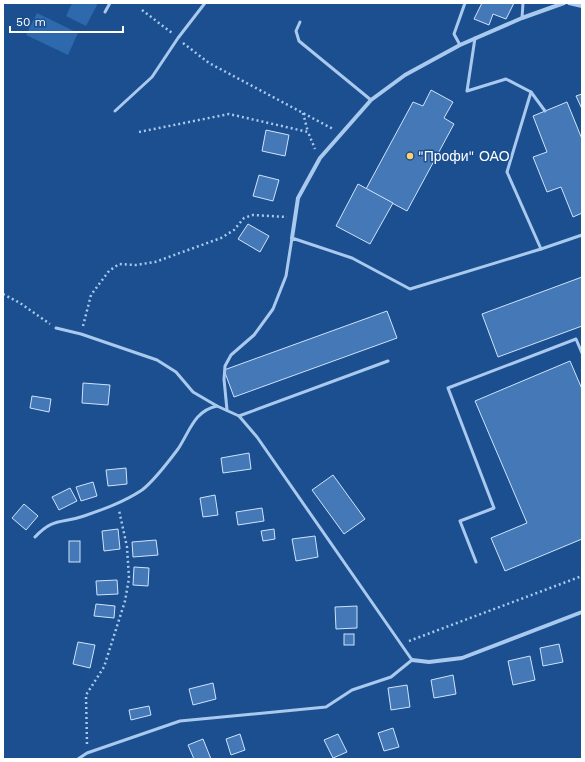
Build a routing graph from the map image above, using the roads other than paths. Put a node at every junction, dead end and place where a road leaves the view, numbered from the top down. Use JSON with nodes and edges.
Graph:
{"nodes":[{"id":1,"x":110,"y":3,"type":"edge"},
{"id":2,"x":205,"y":3,"type":"edge"},
{"id":3,"x":465,"y":3,"type":"edge"},
{"id":4,"x":523,"y":3,"type":"edge"},
{"id":5,"x":564,"y":3,"type":"edge"},
{"id":6,"x":570,"y":3,"type":"edge"},
{"id":7,"x":582,"y":6,"type":"edge"},
{"id":8,"x":105,"y":12,"type":"dead end"},
{"id":9,"x":522,"y":18,"type":"junction"},
{"id":10,"x":300,"y":22,"type":"dead end"},
{"id":11,"x":475,"y":38,"type":"junction"},
{"id":12,"x":460,"y":45,"type":"junction"},
{"id":13,"x":531,"y":92,"type":"junction"},
{"id":14,"x":372,"y":100,"type":"junction"},
{"id":15,"x":115,"y":111,"type":"dead end"},
{"id":16,"x":545,"y":111,"type":"dead end"},
{"id":17,"x":582,"y":235,"type":"edge"},
{"id":18,"x":292,"y":238,"type":"junction"},
{"id":19,"x":541,"y":249,"type":"junction"},
{"id":20,"x":56,"y":328,"type":"road end"},
{"id":21,"x":582,"y":353,"type":"edge"},
{"id":22,"x":388,"y":362,"type":"dead end"},
{"id":23,"x":217,"y":406,"type":"junction"},
{"id":24,"x":227,"y":410,"type":"junction"},
{"id":25,"x":239,"y":416,"type":"junction"},
{"id":26,"x":35,"y":537,"type":"dead end"},
{"id":27,"x":476,"y":562,"type":"dead end"},
{"id":28,"x":582,"y":612,"type":"edge"},
{"id":29,"x":412,"y":660,"type":"junction"},
{"id":30,"x":78,"y":759,"type":"edge"}],
"edges":[{"from":1,"to":8,"type":"lane"},
{"from":2,"to":15,"type":"lane"},
{"from":3,"to":12,"type":"lane"},
{"from":4,"to":9,"type":"lane"},
{"from":5,"to":9,"type":"street"},
{"from":6,"to":7,"type":"street"},
{"from":9,"to":11,"type":"street"},
{"from":10,"to":14,"type":"lane"},
{"from":11,"to":12,"type":"street"},
{"from":11,"to":13,"type":"lane"},
{"from":12,"to":14,"type":"street"},
{"from":13,"to":16,"type":"lane"},
{"from":13,"to":19,"type":"lane"},
{"from":14,"to":18,"type":"street"},
{"from":17,"to":19,"type":"lane"},
{"from":18,"to":19,"type":"lane"},
{"from":18,"to":24,"type":"lane"},
{"from":20,"to":23,"type":"lane"},
{"from":21,"to":27,"type":"lane"},
{"from":22,"to":25,"type":"lane"},
{"from":23,"to":24,"type":"lane"},
{"from":23,"to":26,"type":"lane"},
{"from":24,"to":25,"type":"lane"},
{"from":25,"to":29,"type":"lane"},
{"from":28,"to":29,"type":"street"},
{"from":29,"to":30,"type":"lane"}]}
